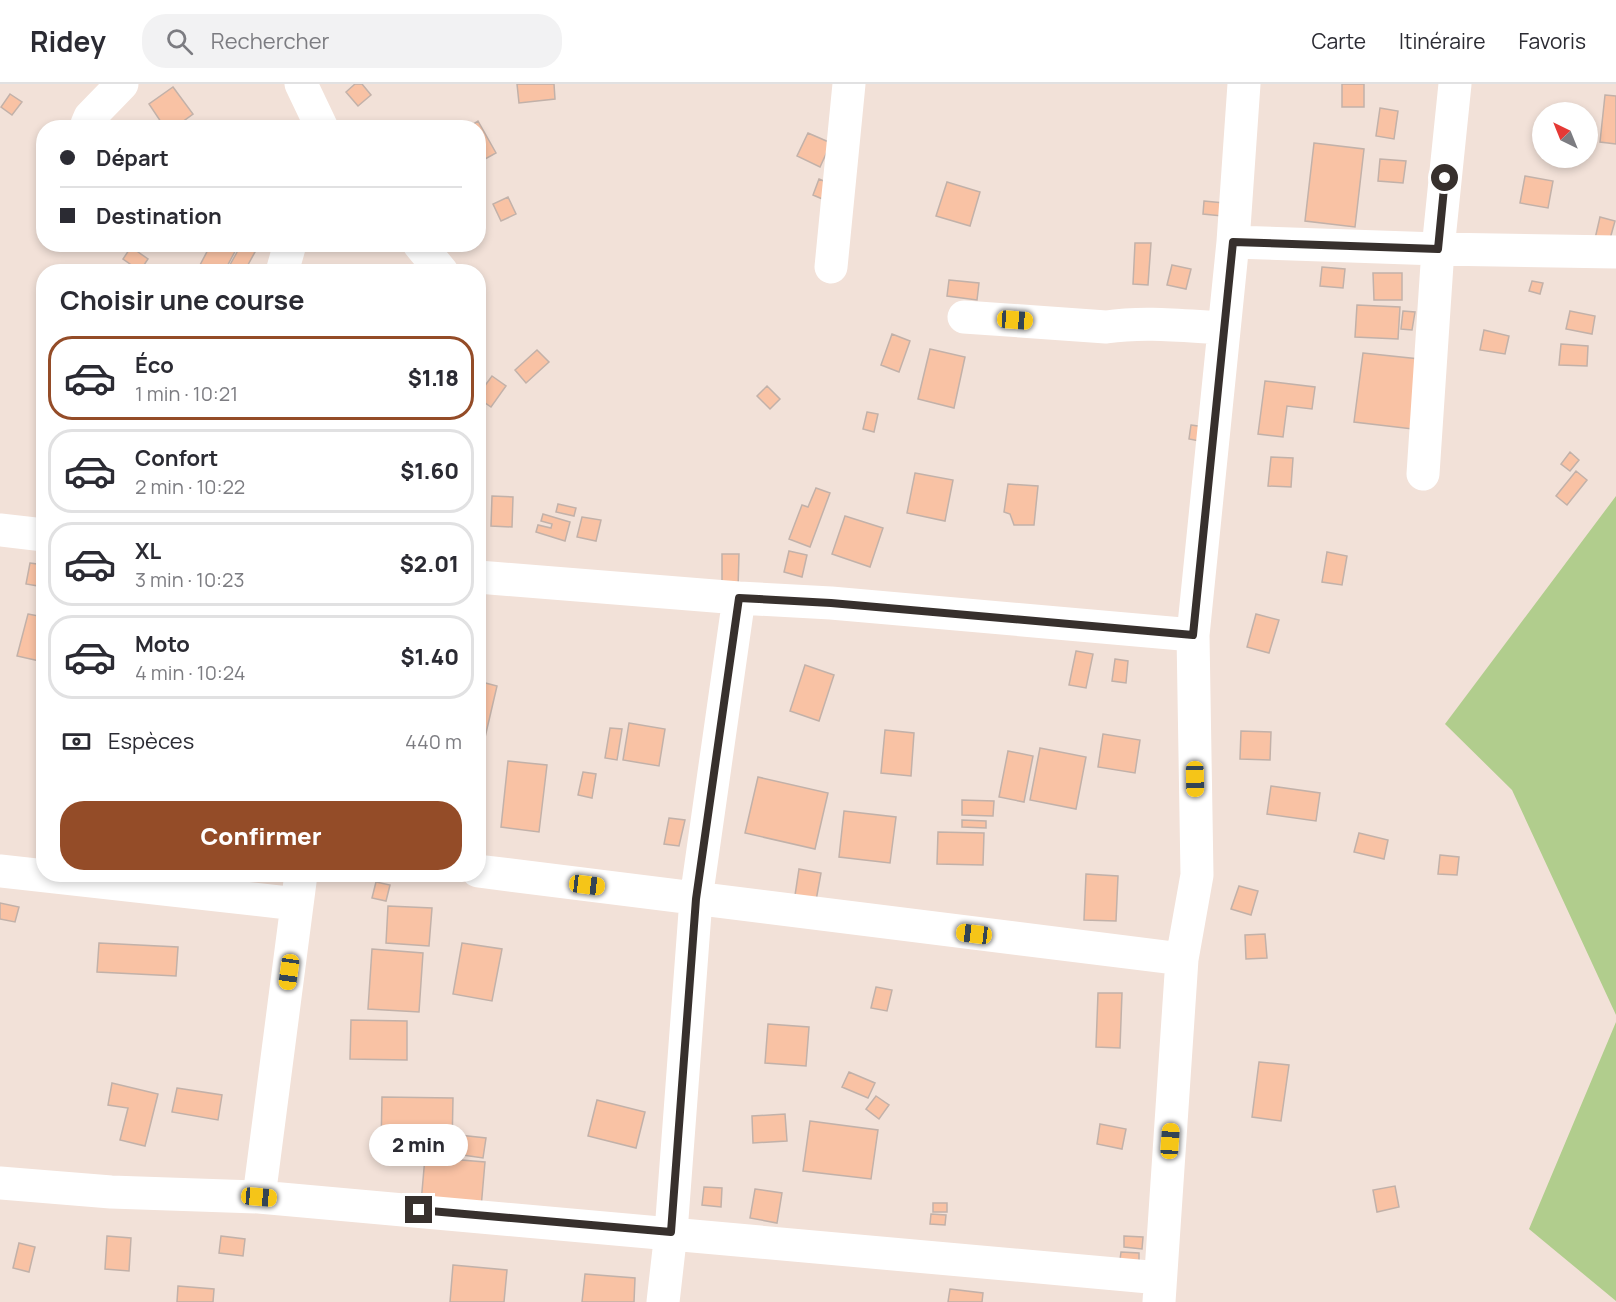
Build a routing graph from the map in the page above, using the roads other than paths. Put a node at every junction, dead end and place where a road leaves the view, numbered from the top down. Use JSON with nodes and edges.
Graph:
{"nodes":[{"id":1,"x":122,"y":84,"type":"edge"},
{"id":2,"x":301,"y":84,"type":"edge"},
{"id":3,"x":849,"y":84,"type":"edge"},
{"id":4,"x":1244,"y":84,"type":"edge"},
{"id":5,"x":1455,"y":84,"type":"edge"},
{"id":6,"x":89,"y":120,"type":"edge"},
{"id":7,"x":318,"y":120,"type":"edge"},
{"id":8,"x":1233,"y":242,"type":"junction"},
{"id":9,"x":1438,"y":249,"type":"junction"},
{"id":10,"x":426,"y":252,"type":"edge"},
{"id":11,"x":1616,"y":252,"type":"edge"},
{"id":12,"x":435,"y":264,"type":"edge"},
{"id":13,"x":831,"y":267,"type":"dead end"},
{"id":14,"x":964,"y":316,"type":"dead end"},
{"id":15,"x":1224,"y":328,"type":"junction"},
{"id":16,"x":1423,"y":474,"type":"dead end"},
{"id":17,"x":0,"y":530,"type":"edge"},
{"id":18,"x":36,"y":534,"type":"edge"},
{"id":19,"x":486,"y":578,"type":"edge"},
{"id":20,"x":739,"y":598,"type":"junction"},
{"id":21,"x":1193,"y":635,"type":"junction"},
{"id":22,"x":0,"y":871,"type":"edge"},
{"id":23,"x":486,"y":872,"type":"edge"},
{"id":24,"x":36,"y":873,"type":"edge"},
{"id":25,"x":183,"y":882,"type":"edge"},
{"id":26,"x":299,"y":889,"type":"edge"},
{"id":27,"x":696,"y":899,"type":"junction"},
{"id":28,"x":1182,"y":959,"type":"junction"},
{"id":29,"x":0,"y":1184,"type":"edge"},
{"id":30,"x":259,"y":1197,"type":"junction"},
{"id":31,"x":671,"y":1232,"type":"junction"},
{"id":32,"x":1160,"y":1290,"type":"edge"},
{"id":33,"x":663,"y":1302,"type":"edge"}],
"edges":[{"from":1,"to":6,"type":"street"},
{"from":2,"to":7,"type":"street"},
{"from":3,"to":13,"type":"street"},
{"from":4,"to":8,"type":"street"},
{"from":5,"to":9,"type":"street"},
{"from":8,"to":9,"type":"street"},
{"from":8,"to":15,"type":"street"},
{"from":9,"to":11,"type":"street"},
{"from":9,"to":16,"type":"street"},
{"from":10,"to":12,"type":"street"},
{"from":14,"to":15,"type":"street"},
{"from":15,"to":21,"type":"street"},
{"from":17,"to":18,"type":"street"},
{"from":19,"to":20,"type":"street"},
{"from":20,"to":21,"type":"street"},
{"from":20,"to":27,"type":"street"},
{"from":21,"to":28,"type":"street"},
{"from":22,"to":24,"type":"street"},
{"from":23,"to":27,"type":"street"},
{"from":25,"to":26,"type":"street"},
{"from":26,"to":30,"type":"street"},
{"from":27,"to":28,"type":"street"},
{"from":27,"to":31,"type":"street"},
{"from":28,"to":32,"type":"street"},
{"from":29,"to":30,"type":"street"},
{"from":30,"to":31,"type":"street"},
{"from":31,"to":32,"type":"street"},
{"from":31,"to":33,"type":"street"}]}
